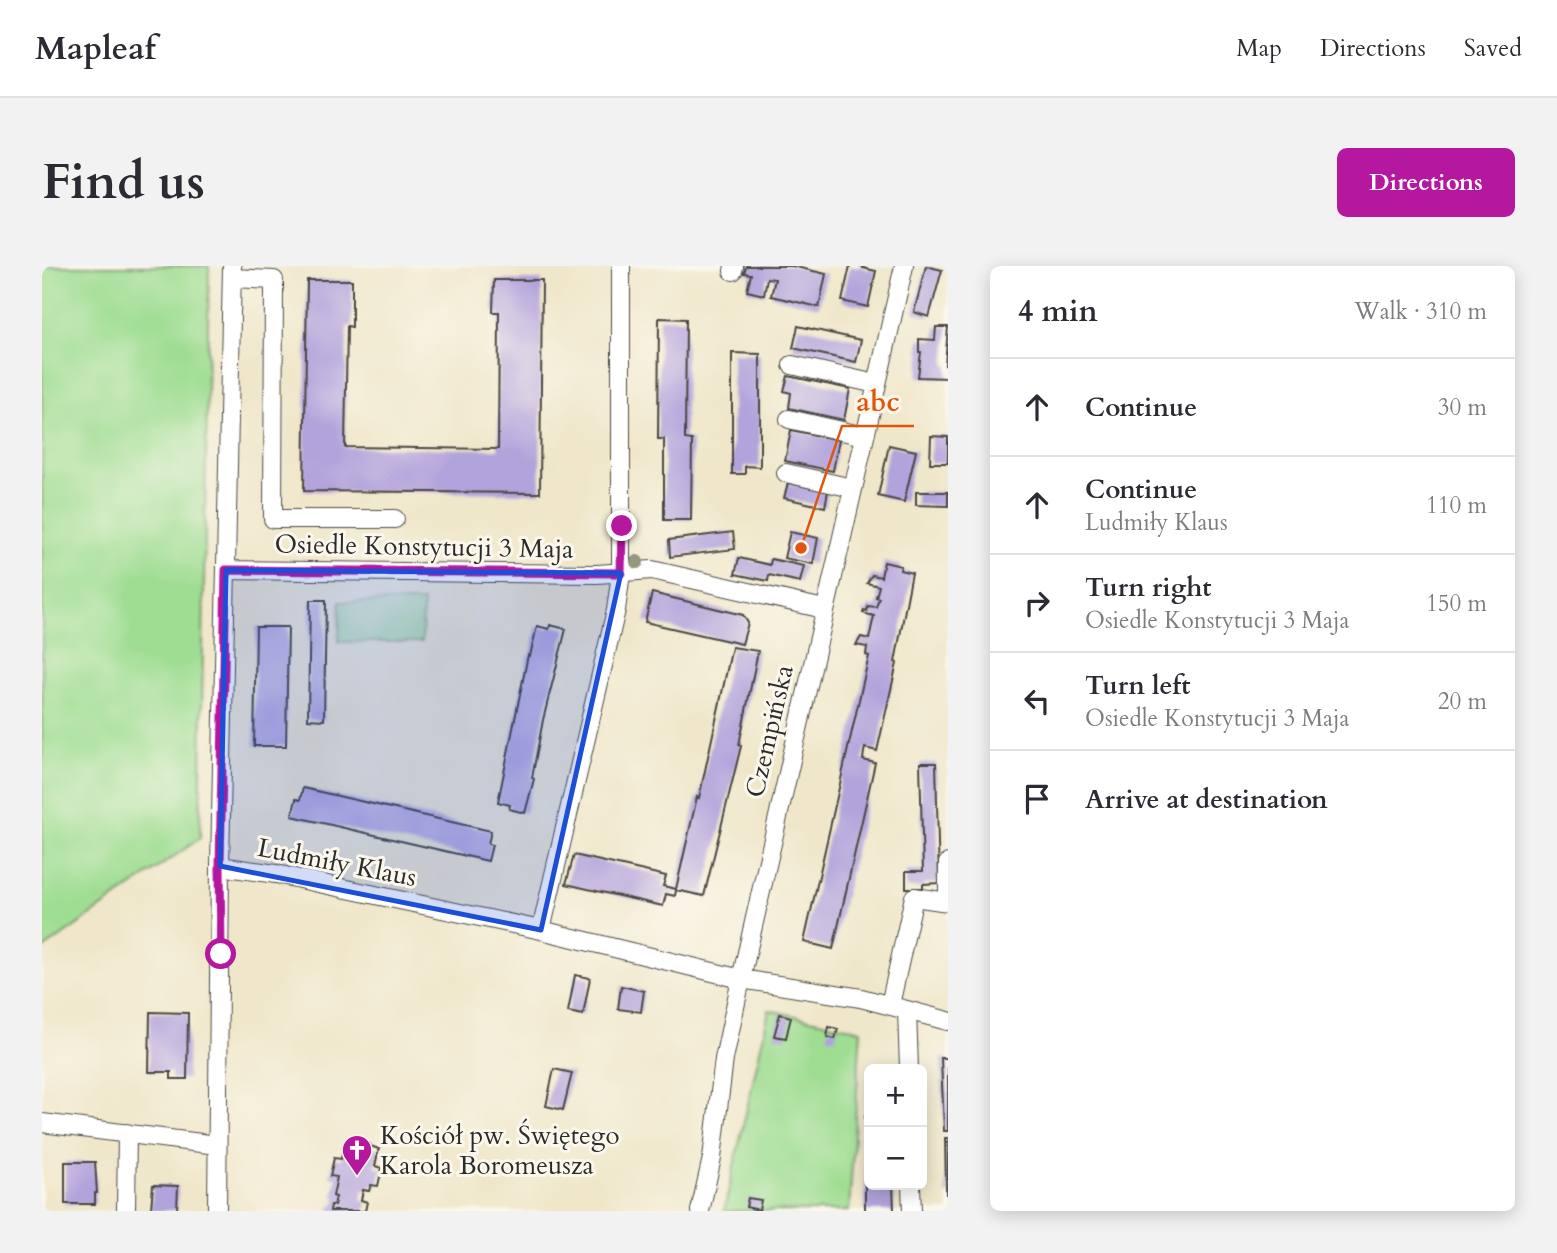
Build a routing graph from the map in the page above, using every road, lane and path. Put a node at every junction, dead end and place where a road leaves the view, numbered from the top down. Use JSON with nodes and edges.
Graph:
{"nodes":[{"id":1,"x":621,"y":266,"type":"edge"},
{"id":2,"x":904,"y":266,"type":"edge"},
{"id":3,"x":232,"y":272,"type":"edge"},
{"id":4,"x":792,"y":365,"type":"dead end"},
{"id":5,"x":876,"y":384,"type":"junction"},
{"id":6,"x":789,"y":419,"type":"dead end"},
{"id":7,"x":864,"y":436,"type":"junction"},
{"id":8,"x":786,"y":473,"type":"dead end"},
{"id":9,"x":852,"y":488,"type":"junction"},
{"id":10,"x":395,"y":519,"type":"dead end"},
{"id":11,"x":226,"y":570,"type":"junction"},
{"id":12,"x":621,"y":573,"type":"junction"},
{"id":13,"x":824,"y":609,"type":"junction"},
{"id":14,"x":948,"y":863,"type":"edge"},
{"id":15,"x":220,"y":866,"type":"junction"},
{"id":16,"x":541,"y":930,"type":"junction"},
{"id":17,"x":741,"y":979,"type":"junction"},
{"id":18,"x":890,"y":1005,"type":"junction"},
{"id":19,"x":907,"y":1010,"type":"junction"},
{"id":20,"x":948,"y":1021,"type":"edge"},
{"id":21,"x":909,"y":1064,"type":"edge"},
{"id":22,"x":42,"y":1123,"type":"edge"},
{"id":23,"x":127,"y":1133,"type":"junction"},
{"id":24,"x":217,"y":1145,"type":"junction"},
{"id":25,"x":911,"y":1190,"type":"edge"},
{"id":26,"x":126,"y":1211,"type":"edge"},
{"id":27,"x":217,"y":1211,"type":"edge"},
{"id":28,"x":700,"y":1211,"type":"edge"},
{"id":29,"x":912,"y":1211,"type":"edge"}],
"edges":[{"from":1,"to":12,"type":"street"},
{"from":2,"to":5,"type":"street","name":"Czempińska"},
{"from":3,"to":10,"type":"street"},
{"from":3,"to":11,"type":"street","name":"Ludmiły Klaus"},
{"from":4,"to":5,"type":"street"},
{"from":5,"to":7,"type":"street","name":"Czempińska"},
{"from":6,"to":7,"type":"street"},
{"from":7,"to":9,"type":"street","name":"Czempińska"},
{"from":8,"to":9,"type":"street"},
{"from":9,"to":13,"type":"street","name":"Czempińska"},
{"from":11,"to":12,"type":"street","name":"Osiedle Konstytucji 3 Maja"},
{"from":11,"to":15,"type":"street","name":"Ludmiły Klaus"},
{"from":12,"to":13,"type":"street","name":"Osiedle Konstytucji 3 Maja"},
{"from":12,"to":16,"type":"street"},
{"from":13,"to":17,"type":"street","name":"Czempińska"},
{"from":14,"to":18,"type":"street"},
{"from":15,"to":16,"type":"street","name":"Ludmiły Klaus"},
{"from":15,"to":24,"type":"street"},
{"from":16,"to":17,"type":"street","name":"Ludmiły Klaus"},
{"from":17,"to":18,"type":"street","name":"Ludmiły Klaus"},
{"from":17,"to":28,"type":"street","name":"Czempińska"},
{"from":18,"to":19,"type":"street","name":"Ludmiły Klaus"},
{"from":19,"to":20,"type":"street","name":"Ludmiły Klaus"},
{"from":19,"to":21,"type":"street"},
{"from":22,"to":23,"type":"street"},
{"from":23,"to":24,"type":"street"},
{"from":23,"to":26,"type":"street"},
{"from":24,"to":27,"type":"street"},
{"from":25,"to":29,"type":"street"}]}
